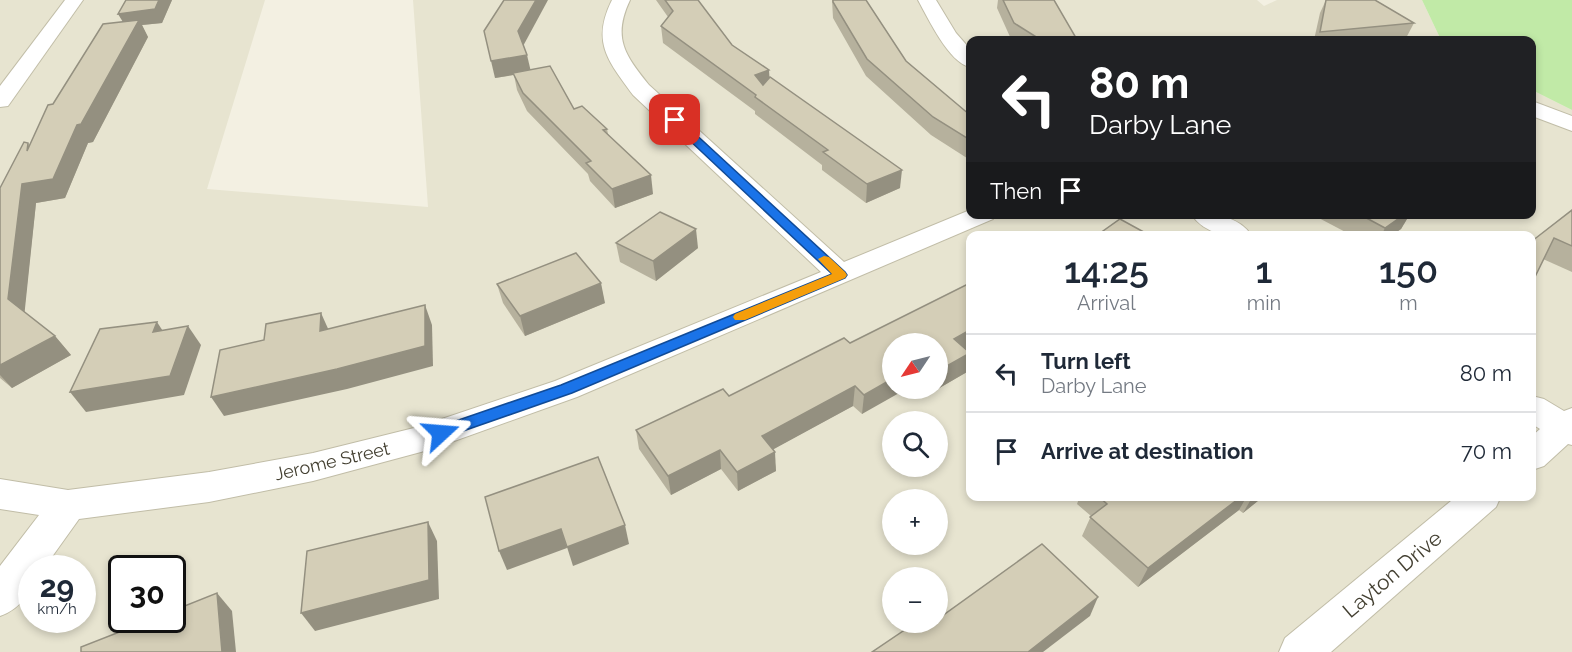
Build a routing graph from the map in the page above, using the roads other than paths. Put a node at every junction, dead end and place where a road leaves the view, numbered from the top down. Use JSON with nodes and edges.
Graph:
{"nodes":[{"id":1,"x":74,"y":0,"type":"edge"},
{"id":2,"x":621,"y":0,"type":"edge"},
{"id":3,"x":927,"y":0,"type":"edge"},
{"id":4,"x":966,"y":56,"type":"edge"},
{"id":5,"x":0,"y":101,"type":"edge"},
{"id":6,"x":1536,"y":110,"type":"edge"},
{"id":7,"x":1572,"y":124,"type":"edge"},
{"id":8,"x":972,"y":219,"type":"edge"},
{"id":9,"x":1212,"y":219,"type":"edge"},
{"id":10,"x":1231,"y":231,"type":"edge"},
{"id":11,"x":841,"y":275,"type":"junction"},
{"id":12,"x":1536,"y":410,"type":"edge"},
{"id":13,"x":1569,"y":427,"type":"edge"},
{"id":14,"x":1536,"y":453,"type":"edge"},
{"id":15,"x":0,"y":494,"type":"edge"},
{"id":16,"x":1477,"y":501,"type":"edge"},
{"id":17,"x":68,"y":505,"type":"junction"},
{"id":18,"x":0,"y":598,"type":"edge"},
{"id":19,"x":1300,"y":652,"type":"edge"}],
"edges":[{"from":1,"to":5,"type":"street"},
{"from":2,"to":11,"type":"street"},
{"from":3,"to":4,"type":"street"},
{"from":6,"to":7,"type":"street"},
{"from":8,"to":11,"type":"street","name":"Jerome Street"},
{"from":9,"to":10,"type":"street"},
{"from":11,"to":17,"type":"street","name":"Jerome Street"},
{"from":12,"to":13,"type":"street"},
{"from":13,"to":14,"type":"street"},
{"from":15,"to":17,"type":"street","name":"Jerome Street"},
{"from":16,"to":19,"type":"street","name":"Layton Drive"},
{"from":17,"to":18,"type":"street"}]}
